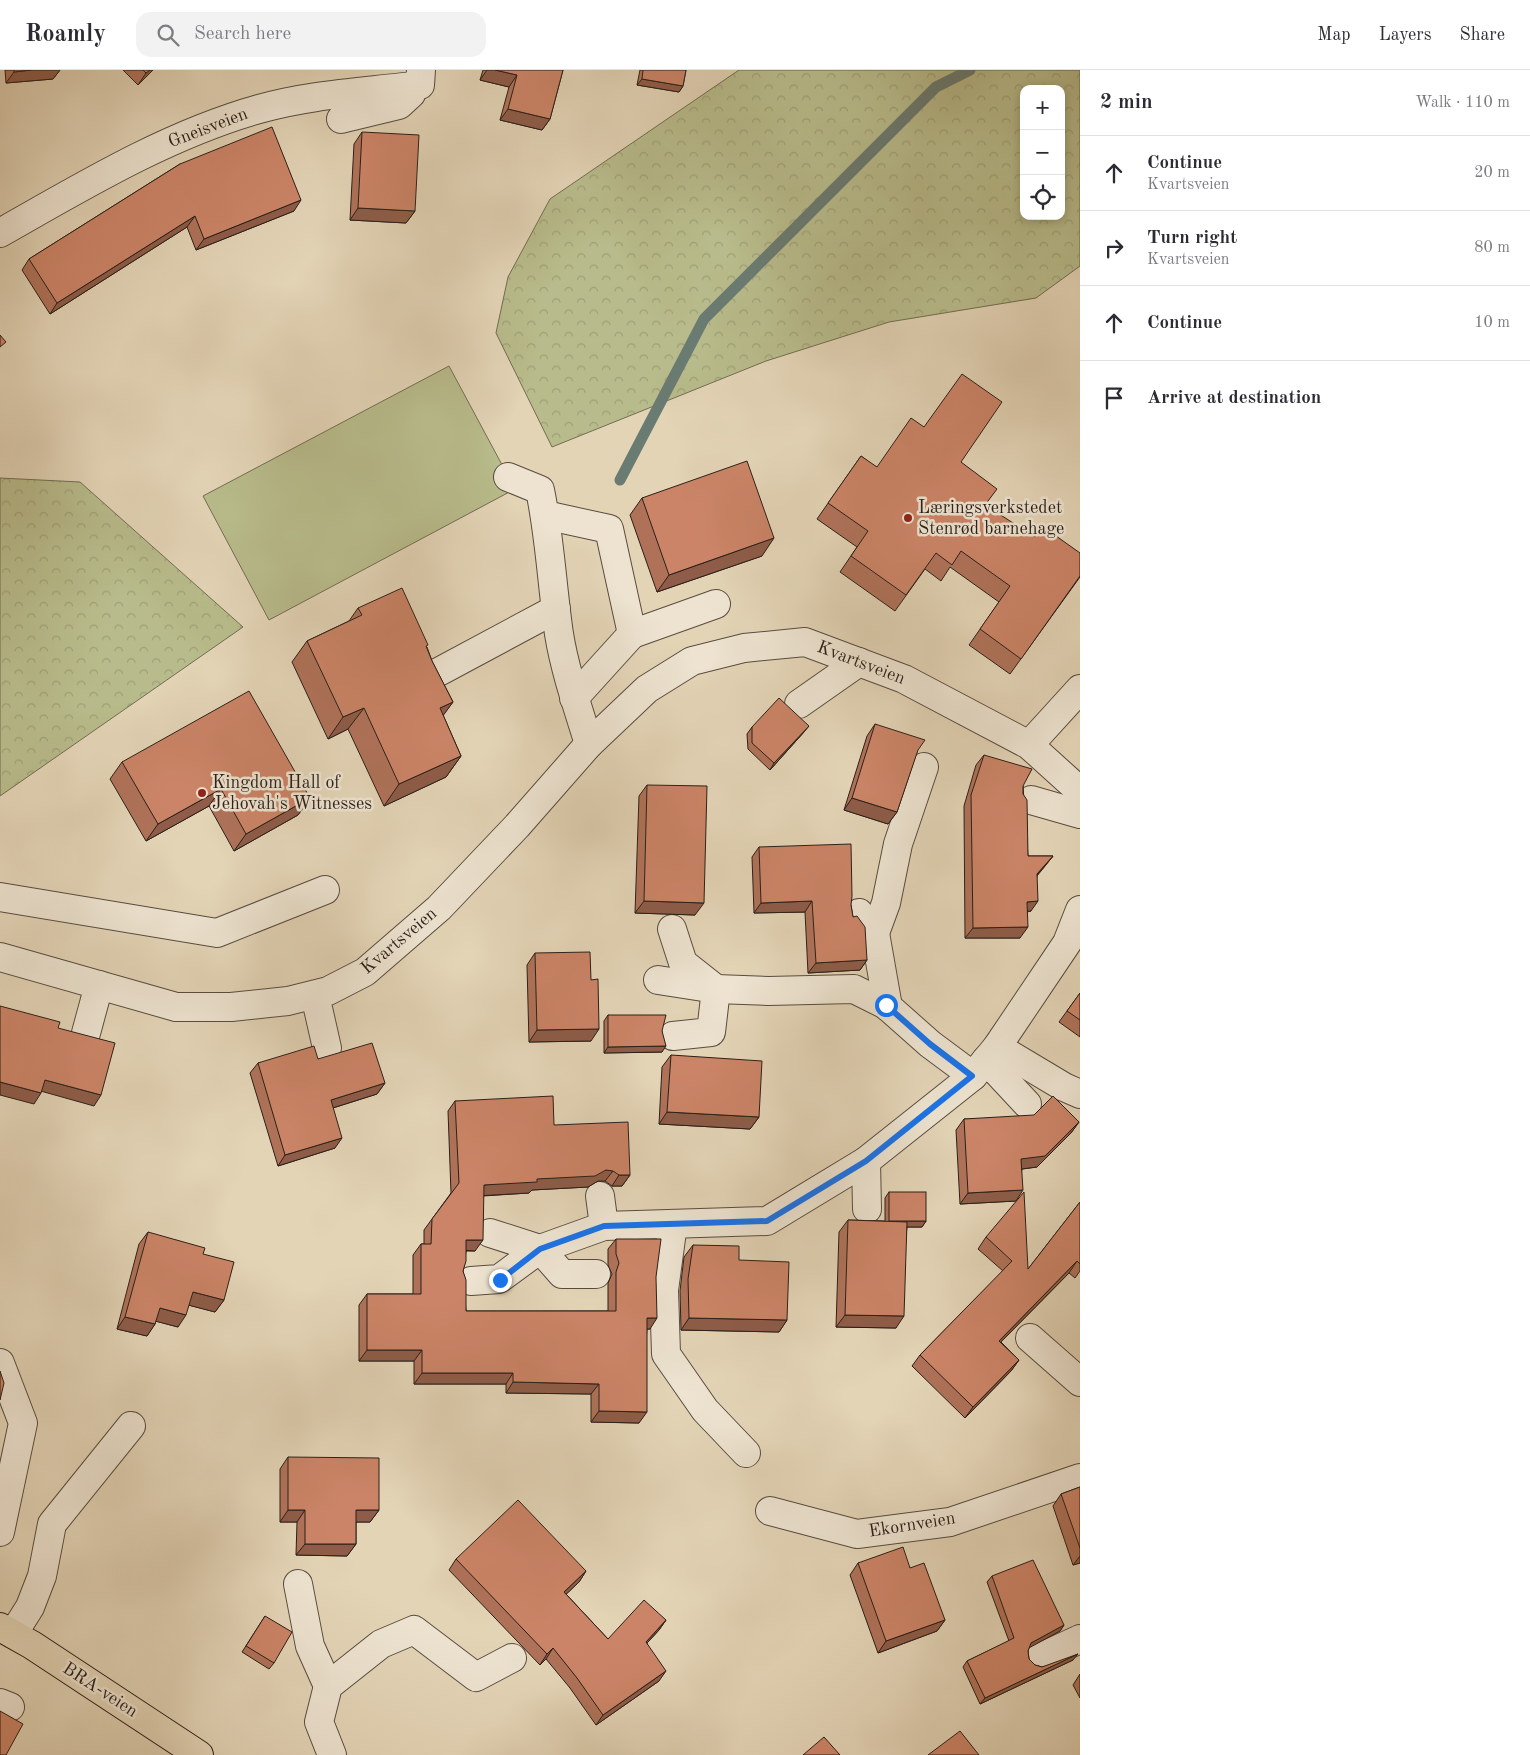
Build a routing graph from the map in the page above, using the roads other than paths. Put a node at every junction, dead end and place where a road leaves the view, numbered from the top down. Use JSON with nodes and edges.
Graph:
{"nodes":[{"id":1,"x":388,"y":70,"type":"edge"},
{"id":2,"x":416,"y":75,"type":"edge"},
{"id":3,"x":341,"y":119,"type":"dead end"},
{"id":4,"x":0,"y":233,"type":"edge"},
{"id":5,"x":508,"y":477,"type":"dead end"},
{"id":6,"x":542,"y":503,"type":"junction"},
{"id":7,"x":716,"y":604,"type":"dead end"},
{"id":8,"x":556,"y":609,"type":"junction"},
{"id":9,"x":632,"y":634,"type":"junction"},
{"id":10,"x":859,"y":662,"type":"junction"},
{"id":11,"x":431,"y":676,"type":"edge"},
{"id":12,"x":1080,"y":689,"type":"edge"},
{"id":13,"x":574,"y":698,"type":"junction"},
{"id":14,"x":798,"y":704,"type":"dead end"},
{"id":15,"x":589,"y":744,"type":"junction"},
{"id":16,"x":1029,"y":745,"type":"junction"},
{"id":17,"x":924,"y":767,"type":"dead end"},
{"id":18,"x":1080,"y":791,"type":"edge"},
{"id":19,"x":1031,"y":800,"type":"dead end"},
{"id":20,"x":1080,"y":814,"type":"edge"},
{"id":21,"x":324,"y":890,"type":"dead end"},
{"id":22,"x":0,"y":896,"type":"edge"},
{"id":23,"x":1080,"y":910,"type":"edge"},
{"id":24,"x":672,"y":929,"type":"dead end"},
{"id":25,"x":1074,"y":945,"type":"edge"},
{"id":26,"x":0,"y":957,"type":"edge"},
{"id":27,"x":658,"y":980,"type":"dead end"},
{"id":28,"x":99,"y":985,"type":"junction"},
{"id":29,"x":716,"y":989,"type":"junction"},
{"id":30,"x":315,"y":994,"type":"junction"},
{"id":31,"x":888,"y":1007,"type":"junction"},
{"id":32,"x":86,"y":1033,"type":"edge"},
{"id":33,"x":673,"y":1036,"type":"dead end"},
{"id":34,"x":328,"y":1048,"type":"dead end"},
{"id":35,"x":985,"y":1061,"type":"junction"},
{"id":36,"x":1080,"y":1094,"type":"edge"},
{"id":37,"x":1027,"y":1104,"type":"dead end"},
{"id":38,"x":866,"y":1161,"type":"junction"},
{"id":39,"x":600,"y":1196,"type":"dead end"},
{"id":40,"x":867,"y":1208,"type":"dead end"},
{"id":41,"x":673,"y":1224,"type":"junction"},
{"id":42,"x":604,"y":1226,"type":"junction"},
{"id":43,"x":490,"y":1233,"type":"dead end"},
{"id":44,"x":540,"y":1249,"type":"junction"},
{"id":45,"x":596,"y":1274,"type":"dead end"},
{"id":46,"x":471,"y":1281,"type":"dead end"},
{"id":47,"x":1030,"y":1338,"type":"dead end"},
{"id":48,"x":0,"y":1363,"type":"edge"},
{"id":49,"x":1080,"y":1382,"type":"edge"},
{"id":50,"x":131,"y":1426,"type":"dead end"},
{"id":51,"x":746,"y":1453,"type":"dead end"},
{"id":52,"x":1080,"y":1478,"type":"edge"},
{"id":53,"x":770,"y":1511,"type":"dead end"},
{"id":54,"x":0,"y":1532,"type":"edge"},
{"id":55,"x":298,"y":1584,"type":"dead end"},
{"id":56,"x":6,"y":1630,"type":"edge"},
{"id":57,"x":1080,"y":1639,"type":"edge"},
{"id":58,"x":512,"y":1658,"type":"dead end"},
{"id":59,"x":1038,"y":1658,"type":"dead end"},
{"id":60,"x":328,"y":1686,"type":"junction"},
{"id":61,"x":199,"y":1755,"type":"edge"},
{"id":62,"x":332,"y":1755,"type":"edge"}],
"edges":[{"from":1,"to":2,"type":"street"},
{"from":2,"to":3,"type":"street"},
{"from":2,"to":4,"type":"street","name":"Gneisveien"},
{"from":5,"to":6,"type":"street"},
{"from":6,"to":8,"type":"street"},
{"from":6,"to":9,"type":"street"},
{"from":7,"to":9,"type":"street"},
{"from":8,"to":11,"type":"street"},
{"from":8,"to":13,"type":"street"},
{"from":9,"to":13,"type":"street"},
{"from":10,"to":14,"type":"street"},
{"from":10,"to":15,"type":"street","name":"Kvartsveien"},
{"from":10,"to":16,"type":"street","name":"Kvartsveien"},
{"from":12,"to":16,"type":"street"},
{"from":13,"to":15,"type":"street"},
{"from":15,"to":30,"type":"street","name":"Kvartsveien"},
{"from":16,"to":18,"type":"street","name":"Kvartsveien"},
{"from":17,"to":31,"type":"street"},
{"from":19,"to":20,"type":"street"},
{"from":21,"to":22,"type":"street"},
{"from":23,"to":25,"type":"street"},
{"from":24,"to":29,"type":"street"},
{"from":25,"to":35,"type":"street"},
{"from":26,"to":28,"type":"street","name":"Kvartsveien"},
{"from":27,"to":29,"type":"street"},
{"from":28,"to":30,"type":"street","name":"Kvartsveien"},
{"from":28,"to":32,"type":"street"},
{"from":29,"to":31,"type":"street"},
{"from":29,"to":33,"type":"street"},
{"from":30,"to":34,"type":"street"},
{"from":31,"to":35,"type":"street"},
{"from":35,"to":36,"type":"street"},
{"from":35,"to":37,"type":"street"},
{"from":35,"to":38,"type":"street"},
{"from":38,"to":40,"type":"street"},
{"from":38,"to":41,"type":"street"},
{"from":39,"to":42,"type":"street"},
{"from":41,"to":42,"type":"street"},
{"from":41,"to":51,"type":"street"},
{"from":42,"to":44,"type":"street"},
{"from":43,"to":44,"type":"street"},
{"from":44,"to":45,"type":"street"},
{"from":44,"to":46,"type":"street"},
{"from":47,"to":49,"type":"street"},
{"from":48,"to":54,"type":"street"},
{"from":50,"to":56,"type":"street"},
{"from":52,"to":53,"type":"street","name":"Ekornveien"},
{"from":55,"to":60,"type":"street"},
{"from":56,"to":61,"type":"main road","name":"BRA-veien"},
{"from":57,"to":59,"type":"street"},
{"from":58,"to":60,"type":"street"},
{"from":60,"to":62,"type":"street"}]}
